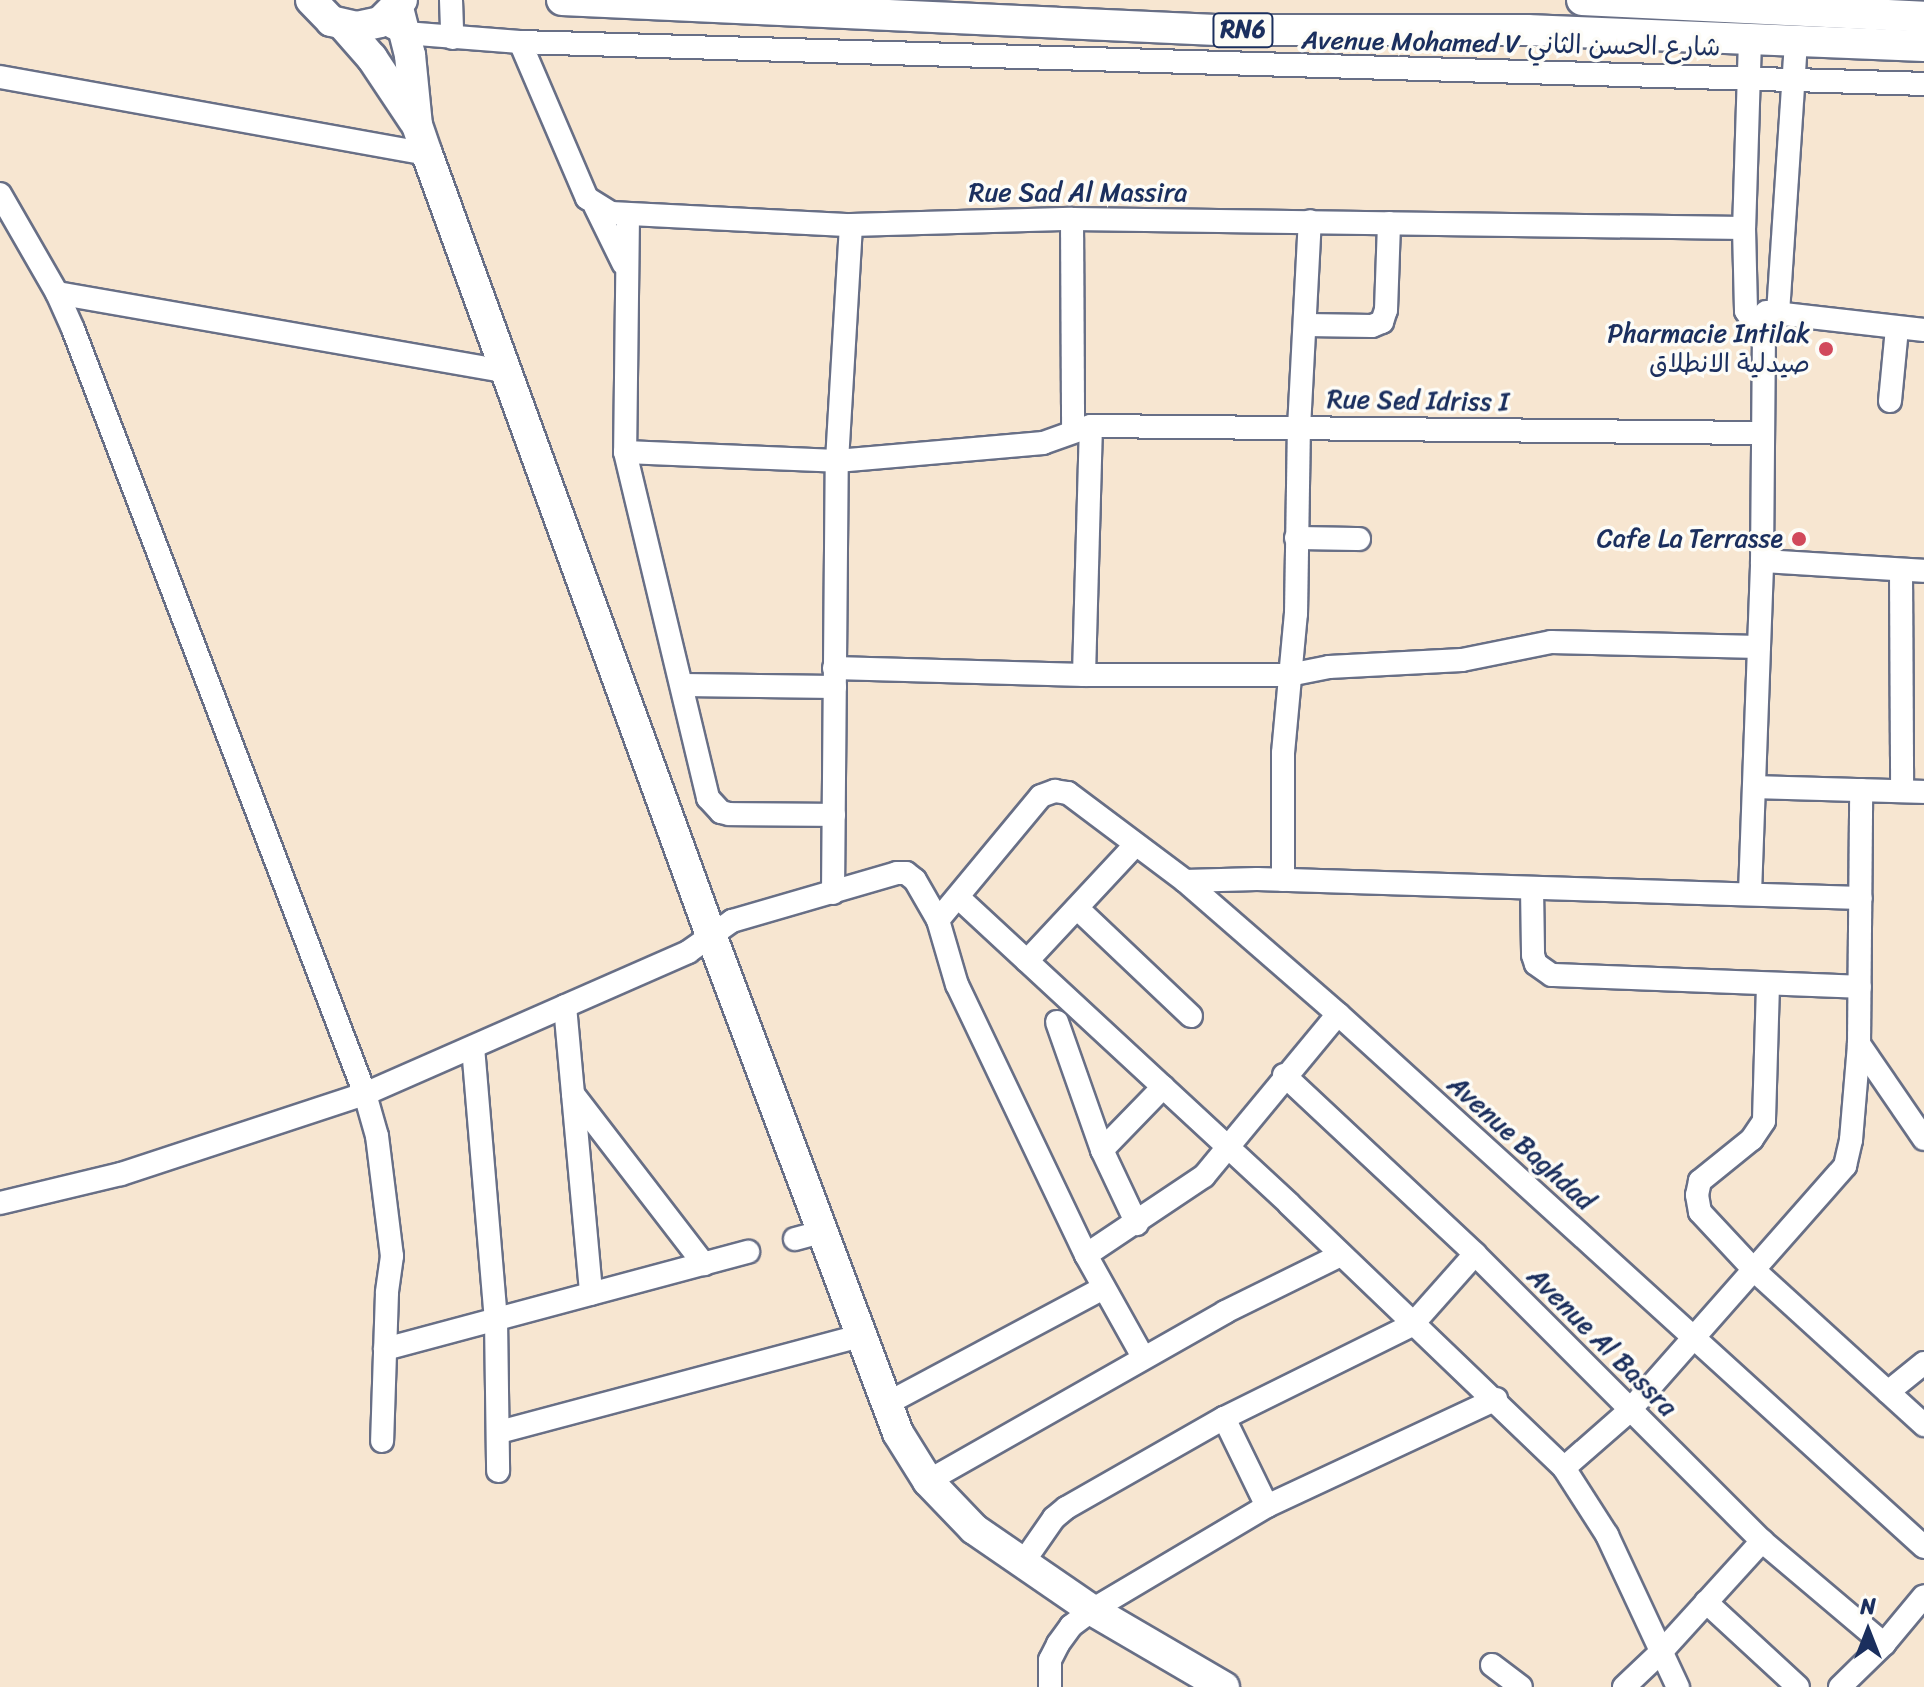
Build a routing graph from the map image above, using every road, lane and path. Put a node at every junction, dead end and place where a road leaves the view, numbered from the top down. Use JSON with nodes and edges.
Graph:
{"nodes":[{"id":1,"x":311,"y":0,"type":"edge"},
{"id":2,"x":451,"y":0,"type":"edge"},
{"id":3,"x":562,"y":0,"type":"edge"},
{"id":4,"x":1582,"y":0,"type":"edge"},
{"id":5,"x":1703,"y":2,"type":"edge"},
{"id":6,"x":1750,"y":4,"type":"edge"},
{"id":7,"x":1801,"y":5,"type":"edge"},
{"id":8,"x":1850,"y":6,"type":"edge"},
{"id":9,"x":401,"y":17,"type":"edge"},
{"id":10,"x":1924,"y":17,"type":"edge"},
{"id":11,"x":344,"y":26,"type":"junction"},
{"id":12,"x":1702,"y":36,"type":"junction"},
{"id":13,"x":452,"y":38,"type":"junction"},
{"id":14,"x":1750,"y":40,"type":"junction"},
{"id":15,"x":520,"y":42,"type":"junction"},
{"id":16,"x":1796,"y":42,"type":"junction"},
{"id":17,"x":1850,"y":42,"type":"junction"},
{"id":18,"x":1924,"y":46,"type":"edge"},
{"id":19,"x":372,"y":58,"type":"junction"},
{"id":20,"x":1699,"y":75,"type":"junction"},
{"id":21,"x":0,"y":77,"type":"edge"},
{"id":22,"x":1750,"y":77,"type":"junction"},
{"id":23,"x":1794,"y":79,"type":"junction"},
{"id":24,"x":1849,"y":81,"type":"junction"},
{"id":25,"x":1924,"y":84,"type":"edge"},
{"id":26,"x":417,"y":125,"type":"junction"},
{"id":27,"x":427,"y":154,"type":"junction"},
{"id":28,"x":0,"y":194,"type":"edge"},
{"id":29,"x":595,"y":206,"type":"junction"},
{"id":30,"x":628,"y":215,"type":"junction"},
{"id":31,"x":1072,"y":219,"type":"junction"},
{"id":32,"x":1310,"y":221,"type":"junction"},
{"id":33,"x":1389,"y":223,"type":"junction"},
{"id":34,"x":851,"y":225,"type":"junction"},
{"id":35,"x":1744,"y":228,"type":"junction"},
{"id":36,"x":626,"y":268,"type":"junction"},
{"id":37,"x":57,"y":293,"type":"junction"},
{"id":38,"x":1746,"y":311,"type":"junction"},
{"id":39,"x":1778,"y":313,"type":"junction"},
{"id":40,"x":1306,"y":325,"type":"junction"},
{"id":41,"x":1897,"y":328,"type":"junction"},
{"id":42,"x":1924,"y":330,"type":"edge"},
{"id":43,"x":1764,"y":339,"type":"junction"},
{"id":44,"x":506,"y":371,"type":"junction"},
{"id":45,"x":1890,"y":401,"type":"dead end"},
{"id":46,"x":1082,"y":428,"type":"junction"},
{"id":47,"x":1299,"y":428,"type":"junction"},
{"id":48,"x":1763,"y":433,"type":"junction"},
{"id":49,"x":625,"y":452,"type":"junction"},
{"id":50,"x":837,"y":461,"type":"junction"},
{"id":51,"x":1296,"y":538,"type":"junction"},
{"id":52,"x":1359,"y":539,"type":"dead end"},
{"id":53,"x":1762,"y":561,"type":"junction"},
{"id":54,"x":1901,"y":571,"type":"junction"},
{"id":55,"x":1924,"y":571,"type":"edge"},
{"id":56,"x":1759,"y":647,"type":"junction"},
{"id":57,"x":1084,"y":675,"type":"junction"},
{"id":58,"x":1289,"y":675,"type":"junction"},
{"id":59,"x":834,"y":677,"type":"junction"},
{"id":60,"x":683,"y":685,"type":"junction"},
{"id":61,"x":1755,"y":787,"type":"junction"},
{"id":62,"x":1861,"y":790,"type":"junction"},
{"id":63,"x":1913,"y":792,"type":"edge"},
{"id":64,"x":834,"y":815,"type":"junction"},
{"id":65,"x":1135,"y":845,"type":"junction"},
{"id":66,"x":1283,"y":880,"type":"junction"},
{"id":67,"x":1185,"y":881,"type":"junction"},
{"id":68,"x":1532,"y":888,"type":"junction"},
{"id":69,"x":833,"y":893,"type":"junction"},
{"id":70,"x":1750,"y":893,"type":"junction"},
{"id":71,"x":959,"y":898,"type":"junction"},
{"id":72,"x":1861,"y":898,"type":"junction"},
{"id":73,"x":1077,"y":908,"type":"junction"},
{"id":74,"x":938,"y":920,"type":"junction"},
{"id":75,"x":711,"y":935,"type":"junction"},
{"id":76,"x":1027,"y":961,"type":"junction"},
{"id":77,"x":1768,"y":985,"type":"junction"},
{"id":78,"x":1860,"y":987,"type":"junction"},
{"id":79,"x":565,"y":1006,"type":"junction"},
{"id":80,"x":1338,"y":1014,"type":"junction"},
{"id":81,"x":1191,"y":1016,"type":"dead end"},
{"id":82,"x":1057,"y":1022,"type":"dead end"},
{"id":83,"x":1859,"y":1044,"type":"junction"},
{"id":84,"x":473,"y":1047,"type":"junction"},
{"id":85,"x":1284,"y":1075,"type":"junction"},
{"id":86,"x":1163,"y":1087,"type":"junction"},
{"id":87,"x":365,"y":1094,"type":"junction"},
{"id":88,"x":573,"y":1094,"type":"junction"},
{"id":89,"x":1924,"y":1139,"type":"edge"},
{"id":90,"x":1227,"y":1147,"type":"junction"},
{"id":91,"x":1102,"y":1150,"type":"junction"},
{"id":92,"x":0,"y":1203,"type":"edge"},
{"id":93,"x":1137,"y":1224,"type":"junction"},
{"id":94,"x":748,"y":1252,"type":"dead end"},
{"id":95,"x":1475,"y":1254,"type":"junction"},
{"id":96,"x":1086,"y":1255,"type":"junction"},
{"id":97,"x":1341,"y":1255,"type":"junction"},
{"id":98,"x":704,"y":1264,"type":"junction"},
{"id":99,"x":1755,"y":1271,"type":"junction"},
{"id":100,"x":1103,"y":1288,"type":"junction"},
{"id":101,"x":591,"y":1294,"type":"junction"},
{"id":102,"x":496,"y":1319,"type":"junction"},
{"id":103,"x":1412,"y":1325,"type":"junction"},
{"id":104,"x":860,"y":1336,"type":"junction"},
{"id":105,"x":1694,"y":1339,"type":"junction"},
{"id":106,"x":385,"y":1349,"type":"junction"},
{"id":107,"x":1143,"y":1357,"type":"junction"},
{"id":108,"x":1924,"y":1363,"type":"edge"},
{"id":109,"x":1888,"y":1392,"type":"junction"},
{"id":110,"x":1496,"y":1399,"type":"junction"},
{"id":111,"x":886,"y":1404,"type":"junction"},
{"id":112,"x":1629,"y":1411,"type":"junction"},
{"id":113,"x":1224,"y":1418,"type":"junction"},
{"id":114,"x":1924,"y":1425,"type":"edge"},
{"id":115,"x":499,"y":1432,"type":"junction"},
{"id":116,"x":382,"y":1441,"type":"dead end"},
{"id":117,"x":1564,"y":1468,"type":"junction"},
{"id":118,"x":498,"y":1471,"type":"dead end"},
{"id":119,"x":928,"y":1481,"type":"junction"},
{"id":120,"x":1267,"y":1506,"type":"junction"},
{"id":121,"x":1762,"y":1541,"type":"junction"},
{"id":122,"x":1924,"y":1547,"type":"edge"},
{"id":123,"x":1022,"y":1564,"type":"junction"},
{"id":124,"x":1924,"y":1596,"type":"edge"},
{"id":125,"x":1706,"y":1602,"type":"junction"},
{"id":126,"x":1092,"y":1610,"type":"junction"},
{"id":127,"x":1884,"y":1644,"type":"junction"},
{"id":128,"x":1662,"y":1651,"type":"junction"},
{"id":129,"x":1492,"y":1665,"type":"dead end"},
{"id":130,"x":1050,"y":1687,"type":"edge"},
{"id":131,"x":1224,"y":1687,"type":"edge"},
{"id":132,"x":1521,"y":1687,"type":"edge"},
{"id":133,"x":1624,"y":1687,"type":"edge"},
{"id":134,"x":1678,"y":1687,"type":"edge"},
{"id":135,"x":1798,"y":1687,"type":"edge"},
{"id":136,"x":1840,"y":1687,"type":"edge"}],
"edges":[{"from":1,"to":11,"type":"main road"},
{"from":2,"to":13,"type":"street"},
{"from":3,"to":12,"type":"main road","number":"RN6"},
{"from":4,"to":5,"type":"main road"},
{"from":5,"to":6,"type":"main road"},
{"from":5,"to":12,"type":"street"},
{"from":6,"to":7,"type":"main road"},
{"from":7,"to":8,"type":"main road"},
{"from":8,"to":10,"type":"main road"},
{"from":8,"to":17,"type":"street"},
{"from":9,"to":11,"type":"main road"},
{"from":9,"to":13,"type":"street","name":"Avenue Mohamed V شارع الحسن الثاني"},
{"from":9,"to":19,"type":"street","name":"Avenue Mohamed V شارع الحسن الثاني"},
{"from":9,"to":26,"type":"main road"},
{"from":11,"to":19,"type":"main road"},
{"from":12,"to":14,"type":"main road","number":"RN6"},
{"from":12,"to":20,"type":"street"},
{"from":13,"to":15,"type":"street","name":"Avenue Mohamed V شارع الحسن الثاني"},
{"from":14,"to":16,"type":"main road","number":"RN6"},
{"from":14,"to":22,"type":"street"},
{"from":15,"to":20,"type":"street","name":"Avenue Mohamed V شارع الحسن الثاني"},
{"from":15,"to":29,"type":"street"},
{"from":16,"to":17,"type":"main road","number":"RN6"},
{"from":16,"to":23,"type":"street"},
{"from":17,"to":18,"type":"main road","number":"RN6"},
{"from":17,"to":24,"type":"street"},
{"from":19,"to":26,"type":"main road"},
{"from":20,"to":22,"type":"street","name":"Avenue Mohamed V شارع الحسن الثاني"},
{"from":21,"to":27,"type":"street"},
{"from":22,"to":23,"type":"street","name":"Avenue Mohamed V شارع الحسن الثاني"},
{"from":22,"to":35,"type":"street"},
{"from":23,"to":24,"type":"street","name":"Avenue Mohamed V شارع الحسن الثاني"},
{"from":23,"to":39,"type":"street"},
{"from":24,"to":25,"type":"street","name":"Avenue Mohamed V شارع الحسن الثاني"},
{"from":26,"to":27,"type":"main road"},
{"from":27,"to":44,"type":"main road"},
{"from":28,"to":37,"type":"street"},
{"from":29,"to":30,"type":"street","name":"Rue Sad Al Massira"},
{"from":29,"to":36,"type":"street"},
{"from":30,"to":34,"type":"street","name":"Rue Sad Al Massira"},
{"from":30,"to":36,"type":"street"},
{"from":31,"to":32,"type":"street","name":"Rue Sad Al Massira"},
{"from":31,"to":34,"type":"street","name":"Rue Sad Al Massira"},
{"from":31,"to":46,"type":"street"},
{"from":32,"to":33,"type":"street","name":"Rue Sad Al Massira"},
{"from":32,"to":40,"type":"street"},
{"from":33,"to":35,"type":"street","name":"Rue Sad Al Massira"},
{"from":33,"to":40,"type":"street"},
{"from":34,"to":50,"type":"street"},
{"from":35,"to":38,"type":"street"},
{"from":36,"to":49,"type":"street"},
{"from":37,"to":44,"type":"street"},
{"from":37,"to":87,"type":"street"},
{"from":38,"to":39,"type":"street"},
{"from":38,"to":43,"type":"street"},
{"from":39,"to":41,"type":"street"},
{"from":39,"to":43,"type":"street"},
{"from":40,"to":47,"type":"street"},
{"from":41,"to":42,"type":"street"},
{"from":41,"to":45,"type":"street"},
{"from":43,"to":48,"type":"street"},
{"from":44,"to":75,"type":"main road"},
{"from":46,"to":47,"type":"street","name":"Rue Sed Idriss I"},
{"from":46,"to":50,"type":"street"},
{"from":46,"to":57,"type":"street"},
{"from":47,"to":48,"type":"street","name":"Rue Sed Idriss I"},
{"from":47,"to":51,"type":"street"},
{"from":48,"to":53,"type":"street"},
{"from":49,"to":50,"type":"street"},
{"from":49,"to":60,"type":"street"},
{"from":50,"to":59,"type":"street"},
{"from":51,"to":52,"type":"street"},
{"from":51,"to":58,"type":"street"},
{"from":53,"to":54,"type":"street"},
{"from":53,"to":56,"type":"street"},
{"from":54,"to":55,"type":"street"},
{"from":54,"to":63,"type":"street"},
{"from":56,"to":58,"type":"street"},
{"from":56,"to":61,"type":"street"},
{"from":57,"to":58,"type":"street"},
{"from":57,"to":59,"type":"street"},
{"from":58,"to":66,"type":"street"},
{"from":59,"to":60,"type":"street"},
{"from":59,"to":64,"type":"street"},
{"from":60,"to":64,"type":"street"},
{"from":61,"to":62,"type":"street"},
{"from":61,"to":70,"type":"street"},
{"from":62,"to":63,"type":"street"},
{"from":62,"to":72,"type":"street"},
{"from":64,"to":69,"type":"street"},
{"from":65,"to":67,"type":"street","name":"Avenue Baghdad"},
{"from":65,"to":71,"type":"street","name":"Avenue Baghdad"},
{"from":65,"to":73,"type":"street"},
{"from":66,"to":67,"type":"street"},
{"from":66,"to":68,"type":"street"},
{"from":67,"to":80,"type":"street","name":"Avenue Baghdad"},
{"from":68,"to":70,"type":"street"},
{"from":68,"to":77,"type":"street"},
{"from":69,"to":74,"type":"street"},
{"from":69,"to":75,"type":"street"},
{"from":70,"to":72,"type":"street"},
{"from":71,"to":74,"type":"street"},
{"from":71,"to":76,"type":"street"},
{"from":72,"to":78,"type":"street"},
{"from":73,"to":76,"type":"street"},
{"from":73,"to":81,"type":"street"},
{"from":74,"to":96,"type":"street"},
{"from":75,"to":79,"type":"street"},
{"from":75,"to":104,"type":"main road"},
{"from":76,"to":86,"type":"street"},
{"from":77,"to":78,"type":"street"},
{"from":77,"to":99,"type":"street"},
{"from":78,"to":83,"type":"street"},
{"from":79,"to":84,"type":"street"},
{"from":79,"to":88,"type":"street"},
{"from":80,"to":85,"type":"street"},
{"from":80,"to":105,"type":"street","name":"Avenue Baghdad"},
{"from":82,"to":91,"type":"street"},
{"from":83,"to":89,"type":"street"},
{"from":83,"to":99,"type":"street"},
{"from":84,"to":87,"type":"street"},
{"from":84,"to":102,"type":"street"},
{"from":85,"to":90,"type":"street"},
{"from":85,"to":95,"type":"street","name":"Avenue Al Bassra"},
{"from":86,"to":90,"type":"street"},
{"from":86,"to":91,"type":"street"},
{"from":87,"to":92,"type":"street"},
{"from":87,"to":106,"type":"street"},
{"from":88,"to":98,"type":"street"},
{"from":88,"to":101,"type":"street"},
{"from":90,"to":93,"type":"street"},
{"from":90,"to":97,"type":"street"},
{"from":91,"to":93,"type":"street"},
{"from":93,"to":96,"type":"street"},
{"from":94,"to":98,"type":"street"},
{"from":95,"to":103,"type":"street"},
{"from":95,"to":112,"type":"street","name":"Avenue Al Bassra"},
{"from":96,"to":100,"type":"street"},
{"from":97,"to":103,"type":"street"},
{"from":97,"to":107,"type":"street"},
{"from":98,"to":101,"type":"street"},
{"from":99,"to":105,"type":"street"},
{"from":99,"to":109,"type":"street"},
{"from":100,"to":107,"type":"street"},
{"from":100,"to":111,"type":"street"},
{"from":101,"to":102,"type":"street"},
{"from":102,"to":106,"type":"street"},
{"from":102,"to":115,"type":"street"},
{"from":103,"to":110,"type":"street"},
{"from":103,"to":113,"type":"street"},
{"from":104,"to":111,"type":"main road"},
{"from":104,"to":115,"type":"street"},
{"from":105,"to":112,"type":"street"},
{"from":105,"to":122,"type":"street","name":"Avenue Baghdad"},
{"from":106,"to":116,"type":"street"},
{"from":107,"to":119,"type":"street"},
{"from":108,"to":109,"type":"street"},
{"from":109,"to":114,"type":"street"},
{"from":110,"to":117,"type":"street"},
{"from":110,"to":120,"type":"street"},
{"from":111,"to":119,"type":"main road"},
{"from":112,"to":117,"type":"street"},
{"from":112,"to":121,"type":"street","name":"Avenue Al Bassra"},
{"from":113,"to":120,"type":"street"},
{"from":113,"to":123,"type":"street"},
{"from":115,"to":118,"type":"street"},
{"from":117,"to":128,"type":"street"},
{"from":119,"to":123,"type":"main road"},
{"from":120,"to":126,"type":"street"},
{"from":121,"to":125,"type":"street"},
{"from":121,"to":127,"type":"street","name":"Avenue Al Bassra"},
{"from":123,"to":126,"type":"main road"},
{"from":124,"to":127,"type":"street"},
{"from":125,"to":128,"type":"street"},
{"from":125,"to":135,"type":"street"},
{"from":126,"to":130,"type":"street"},
{"from":126,"to":131,"type":"main road"},
{"from":127,"to":136,"type":"street"},
{"from":128,"to":133,"type":"street"},
{"from":128,"to":134,"type":"street"},
{"from":129,"to":132,"type":"street"}]}
